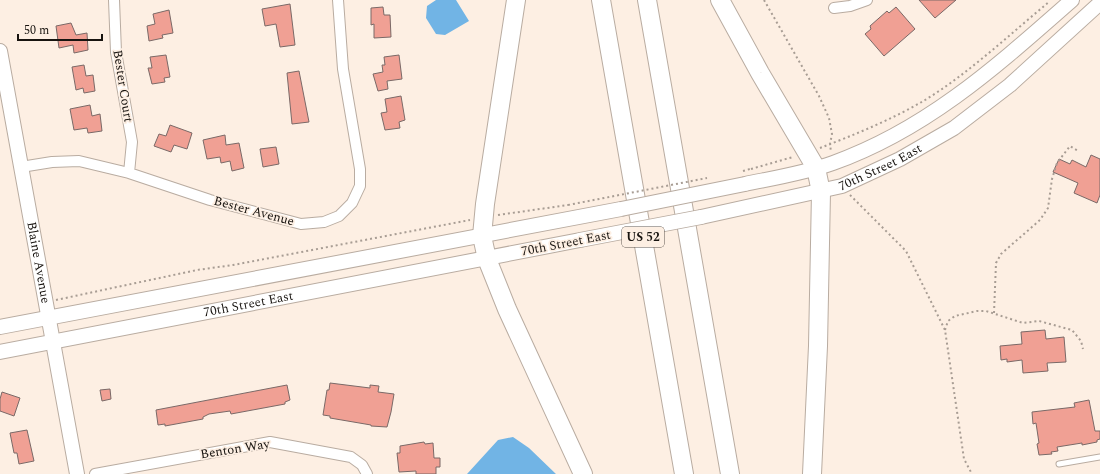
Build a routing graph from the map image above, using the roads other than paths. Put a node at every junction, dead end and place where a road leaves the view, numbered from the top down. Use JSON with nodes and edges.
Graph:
{"nodes":[{"id":1,"x":114,"y":0,"type":"edge"},
{"id":2,"x":338,"y":0,"type":"edge"},
{"id":3,"x":516,"y":0,"type":"edge"},
{"id":4,"x":601,"y":0,"type":"edge"},
{"id":5,"x":647,"y":0,"type":"edge"},
{"id":6,"x":720,"y":0,"type":"edge"},
{"id":7,"x":867,"y":0,"type":"edge"},
{"id":8,"x":1072,"y":0,"type":"edge"},
{"id":9,"x":1100,"y":3,"type":"edge"},
{"id":10,"x":834,"y":8,"type":"dead end"},
{"id":11,"x":0,"y":51,"type":"edge"},
{"id":12,"x":824,"y":166,"type":"junction"},
{"id":13,"x":21,"y":167,"type":"junction"},
{"id":14,"x":129,"y":172,"type":"junction"},
{"id":15,"x":821,"y":192,"type":"junction"},
{"id":16,"x":482,"y":236,"type":"junction"},
{"id":17,"x":487,"y":259,"type":"junction"},
{"id":18,"x":48,"y":318,"type":"junction"},
{"id":19,"x":0,"y":327,"type":"edge"},
{"id":20,"x":52,"y":341,"type":"junction"},
{"id":21,"x":0,"y":352,"type":"edge"},
{"id":22,"x":1100,"y":457,"type":"edge"},
{"id":23,"x":1059,"y":464,"type":"dead end"},
{"id":24,"x":77,"y":474,"type":"edge"},
{"id":25,"x":95,"y":474,"type":"edge"},
{"id":26,"x":367,"y":474,"type":"edge"},
{"id":27,"x":583,"y":474,"type":"edge"},
{"id":28,"x":684,"y":474,"type":"edge"},
{"id":29,"x":730,"y":474,"type":"edge"},
{"id":30,"x":812,"y":474,"type":"edge"}],
"edges":[{"from":1,"to":14,"type":"street","name":"Bester Court"},
{"from":2,"to":14,"type":"street","name":"Bester Avenue"},
{"from":3,"to":16,"type":"highway"},
{"from":4,"to":28,"type":"highway","number":"US 52"},
{"from":5,"to":29,"type":"highway"},
{"from":6,"to":12,"type":"highway"},
{"from":7,"to":10,"type":"street"},
{"from":8,"to":12,"type":"main road","name":"70th Street East"},
{"from":9,"to":15,"type":"main road","name":"70th Street East"},
{"from":11,"to":13,"type":"main road","name":"Blaine Avenue"},
{"from":12,"to":15,"type":"highway"},
{"from":12,"to":16,"type":"main road","name":"70th Street East","bridge":true},
{"from":13,"to":14,"type":"street","name":"Bester Avenue"},
{"from":13,"to":18,"type":"main road","name":"Blaine Avenue"},
{"from":15,"to":17,"type":"main road","name":"70th Street East","bridge":true},
{"from":15,"to":30,"type":"highway"},
{"from":16,"to":17,"type":"highway"},
{"from":16,"to":18,"type":"main road","name":"70th Street East"},
{"from":17,"to":20,"type":"main road","name":"70th Street East"},
{"from":17,"to":27,"type":"highway"},
{"from":18,"to":19,"type":"main road","name":"70th Street East"},
{"from":18,"to":20,"type":"main road","name":"Blaine Avenue"},
{"from":20,"to":21,"type":"main road","name":"70th Street East"},
{"from":20,"to":24,"type":"main road","name":"Blaine Avenue"},
{"from":22,"to":23,"type":"lane"},
{"from":25,"to":26,"type":"street","name":"Benton Way"}]}
